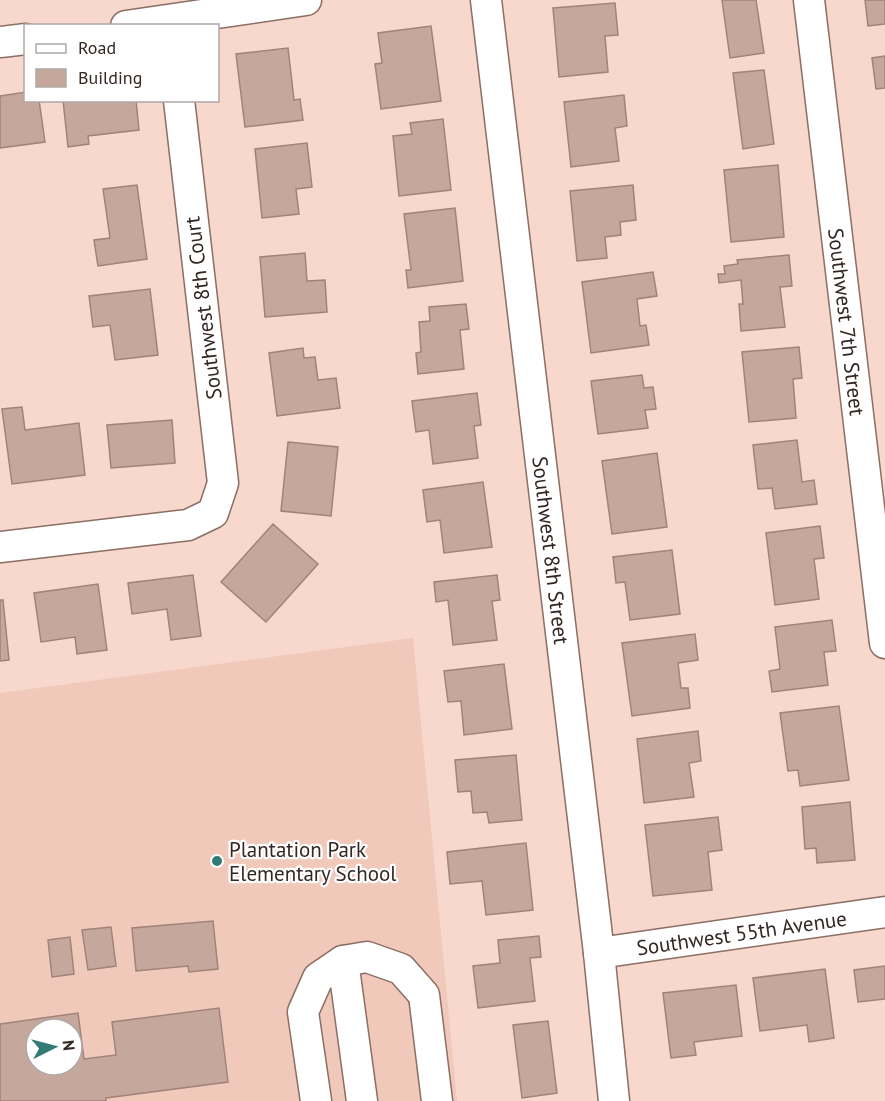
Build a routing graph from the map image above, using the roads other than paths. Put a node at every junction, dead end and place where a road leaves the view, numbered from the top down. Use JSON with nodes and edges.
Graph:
{"nodes":[{"id":1,"x":306,"y":0,"type":"edge"},
{"id":2,"x":486,"y":0,"type":"edge"},
{"id":3,"x":809,"y":0,"type":"edge"},
{"id":4,"x":170,"y":23,"type":"edge"},
{"id":5,"x":24,"y":39,"type":"edge"},
{"id":6,"x":0,"y":42,"type":"edge"},
{"id":7,"x":179,"y":102,"type":"edge"},
{"id":8,"x":0,"y":548,"type":"edge"},
{"id":9,"x":885,"y":643,"type":"edge"},
{"id":10,"x":885,"y":912,"type":"edge"},
{"id":11,"x":599,"y":953,"type":"junction"},
{"id":12,"x":343,"y":961,"type":"junction"},
{"id":13,"x":316,"y":1101,"type":"edge"},
{"id":14,"x":362,"y":1101,"type":"edge"},
{"id":15,"x":437,"y":1101,"type":"edge"},
{"id":16,"x":614,"y":1101,"type":"edge"}],
"edges":[{"from":1,"to":4,"type":"street"},
{"from":2,"to":11,"type":"street","name":"Southwest 8th Street"},
{"from":3,"to":9,"type":"street","name":"Southwest 7th Street"},
{"from":5,"to":6,"type":"street"},
{"from":7,"to":8,"type":"street","name":"Southwest 8th Court"},
{"from":10,"to":11,"type":"street","name":"Southwest 55th Avenue"},
{"from":11,"to":16,"type":"street","name":"Southwest 8th Street"},
{"from":12,"to":13,"type":"street"},
{"from":12,"to":14,"type":"street"},
{"from":12,"to":15,"type":"street"}]}
